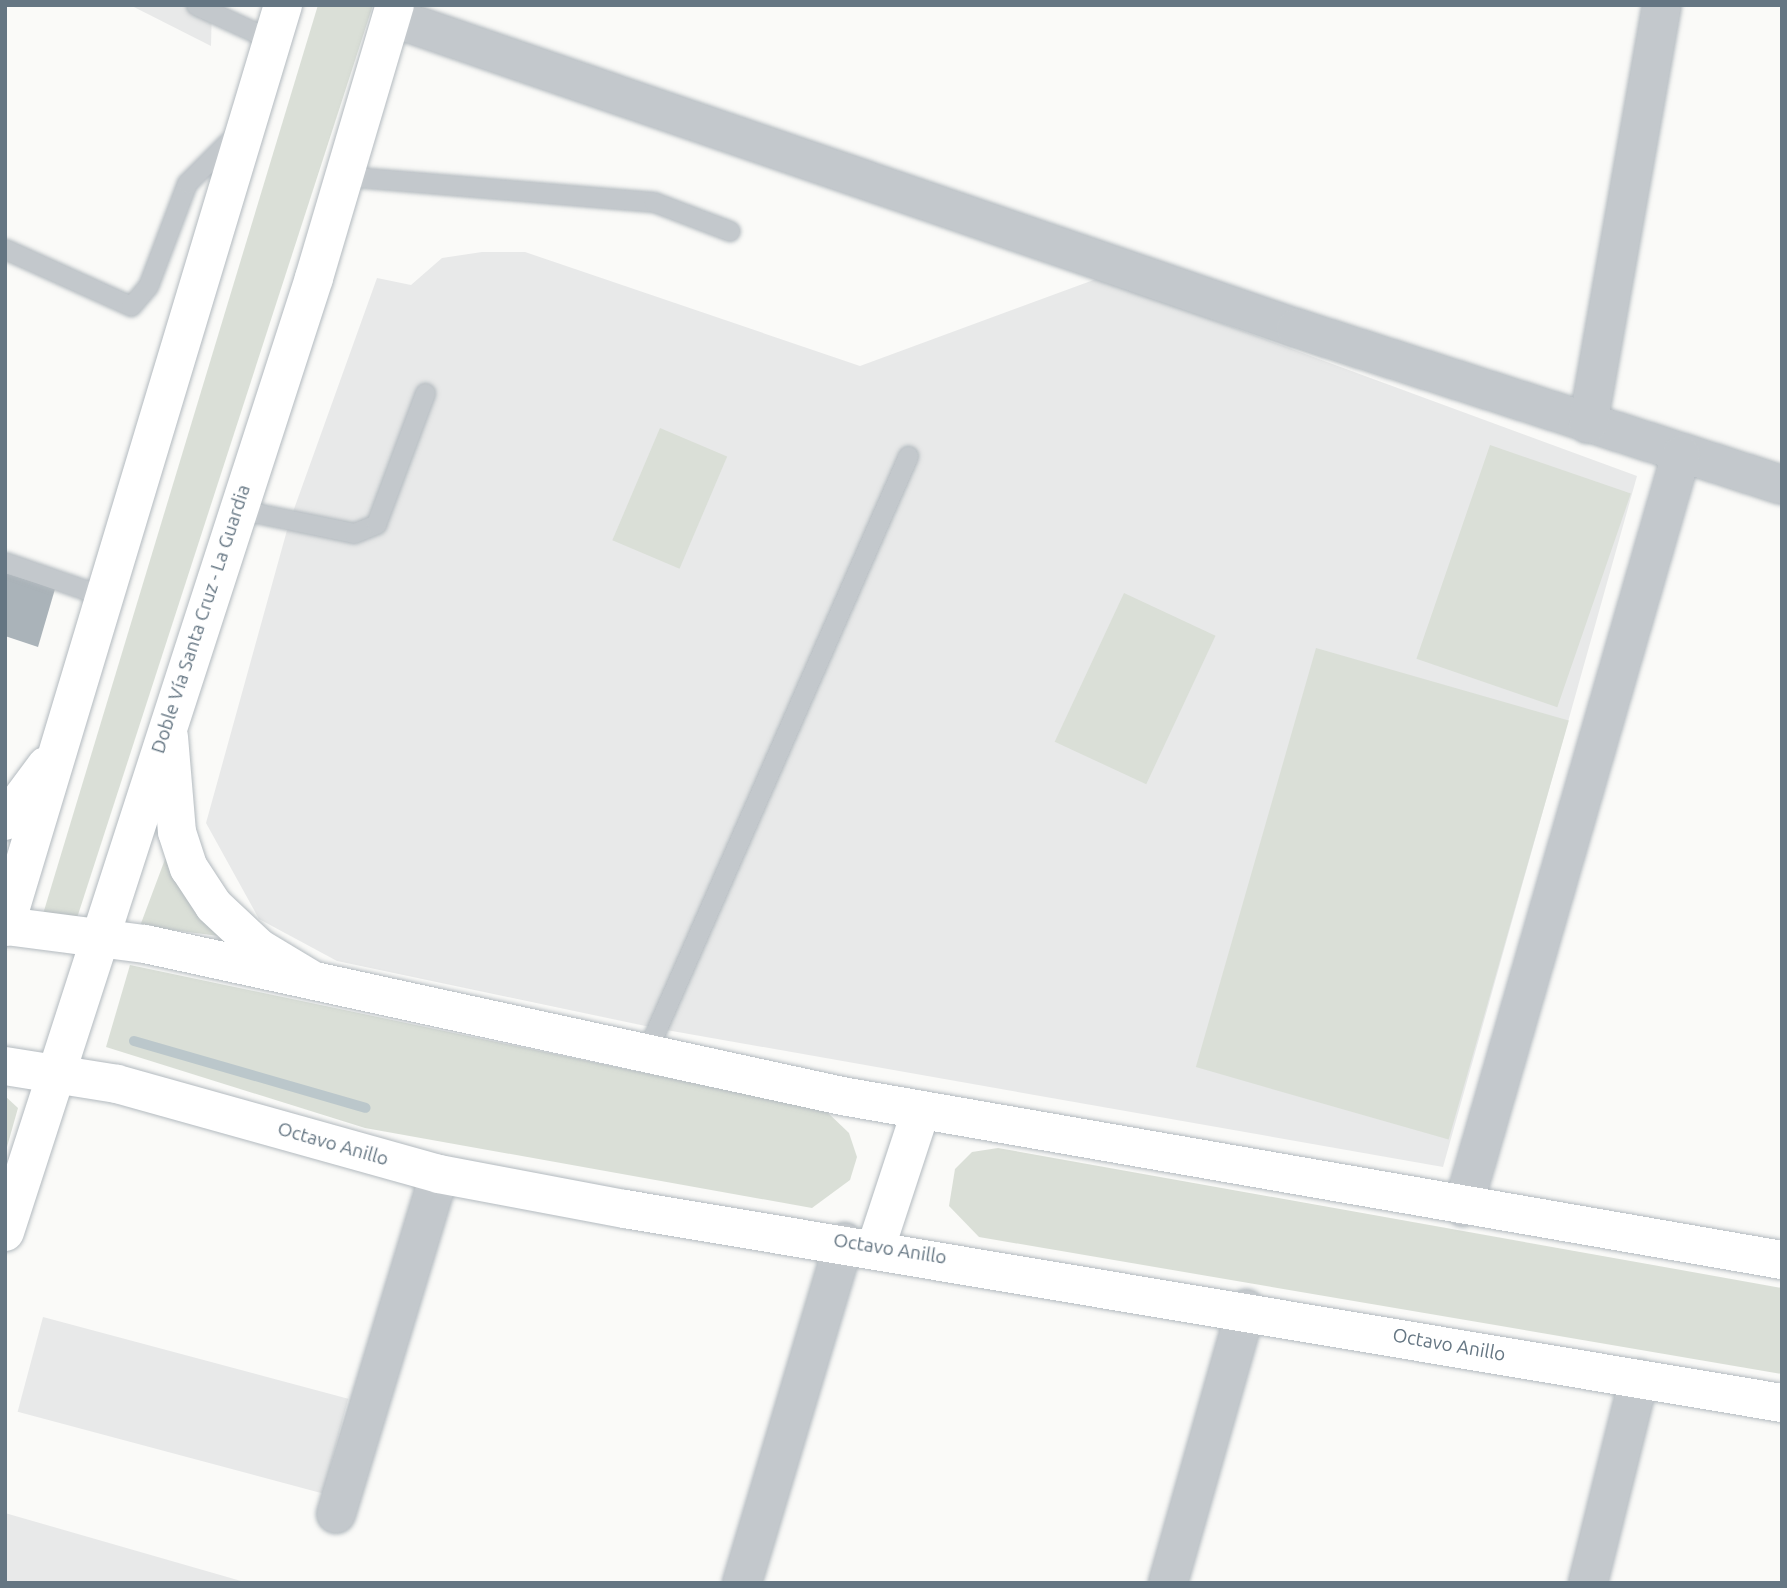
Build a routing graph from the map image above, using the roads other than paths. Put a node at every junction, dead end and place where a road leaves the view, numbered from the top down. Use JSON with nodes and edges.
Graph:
{"nodes":[{"id":1,"x":196,"y":5,"type":"edge"},
{"id":2,"x":1661,"y":5,"type":"edge"},
{"id":3,"x":393,"y":11,"type":"edge"},
{"id":4,"x":278,"y":23,"type":"edge"},
{"id":5,"x":247,"y":124,"type":"junction"},
{"id":6,"x":344,"y":176,"type":"junction"},
{"id":7,"x":730,"y":231,"type":"dead end"},
{"id":8,"x":5,"y":249,"type":"edge"},
{"id":9,"x":425,"y":393,"type":"dead end"},
{"id":10,"x":1588,"y":424,"type":"junction"},
{"id":11,"x":1681,"y":455,"type":"junction"},
{"id":12,"x":908,"y":456,"type":"dead end"},
{"id":13,"x":1782,"y":485,"type":"edge"},
{"id":14,"x":237,"y":509,"type":"junction"},
{"id":15,"x":5,"y":562,"type":"edge"},
{"id":16,"x":106,"y":597,"type":"junction"},
{"id":17,"x":168,"y":717,"type":"junction"},
{"id":18,"x":63,"y":745,"type":"junction"},
{"id":19,"x":5,"y":821,"type":"edge"},
{"id":20,"x":5,"y":927,"type":"edge"},
{"id":21,"x":96,"y":938,"type":"junction"},
{"id":22,"x":312,"y":980,"type":"junction"},
{"id":23,"x":647,"y":1051,"type":"junction"},
{"id":24,"x":5,"y":1066,"type":"edge"},
{"id":25,"x":54,"y":1074,"type":"junction"},
{"id":26,"x":921,"y":1110,"type":"junction"},
{"id":27,"x":439,"y":1174,"type":"junction"},
{"id":28,"x":1463,"y":1207,"type":"junction"},
{"id":29,"x":5,"y":1233,"type":"edge"},
{"id":30,"x":860,"y":1245,"type":"junction"},
{"id":31,"x":1782,"y":1259,"type":"edge"},
{"id":32,"x":1246,"y":1309,"type":"junction"},
{"id":33,"x":1639,"y":1378,"type":"junction"},
{"id":34,"x":1782,"y":1403,"type":"edge"},
{"id":35,"x":336,"y":1514,"type":"dead end"},
{"id":36,"x":742,"y":1583,"type":"edge"},
{"id":37,"x":1168,"y":1583,"type":"edge"},
{"id":38,"x":1588,"y":1583,"type":"edge"}],
"edges":[{"from":1,"to":4,"type":"lane"},
{"from":2,"to":10,"type":"street"},
{"from":3,"to":6,"type":"main road","name":"Doble Vía Santa Cruz - La Guardia"},
{"from":3,"to":10,"type":"street"},
{"from":4,"to":5,"type":"main road"},
{"from":5,"to":8,"type":"lane"},
{"from":5,"to":16,"type":"main road"},
{"from":6,"to":7,"type":"lane"},
{"from":6,"to":14,"type":"main road","name":"Doble Vía Santa Cruz - La Guardia"},
{"from":9,"to":14,"type":"lane"},
{"from":10,"to":11,"type":"street"},
{"from":11,"to":13,"type":"street"},
{"from":11,"to":28,"type":"street"},
{"from":12,"to":23,"type":"lane"},
{"from":14,"to":17,"type":"main road","name":"Doble Vía Santa Cruz - La Guardia"},
{"from":15,"to":16,"type":"lane"},
{"from":16,"to":18,"type":"main road"},
{"from":17,"to":21,"type":"main road","name":"Doble Vía Santa Cruz - La Guardia"},
{"from":17,"to":22,"type":"main road"},
{"from":18,"to":19,"type":"main road"},
{"from":18,"to":20,"type":"main road"},
{"from":20,"to":21,"type":"main road"},
{"from":21,"to":22,"type":"main road"},
{"from":21,"to":25,"type":"main road","name":"Doble Vía Santa Cruz - La Guardia"},
{"from":22,"to":23,"type":"main road"},
{"from":23,"to":26,"type":"main road"},
{"from":24,"to":25,"type":"main road","name":"Octavo Anillo"},
{"from":25,"to":27,"type":"main road","name":"Octavo Anillo"},
{"from":25,"to":29,"type":"main road","name":"Doble Vía Santa Cruz - La Guardia"},
{"from":26,"to":28,"type":"main road"},
{"from":26,"to":30,"type":"main road"},
{"from":27,"to":30,"type":"main road","name":"Octavo Anillo"},
{"from":27,"to":35,"type":"street"},
{"from":28,"to":31,"type":"main road"},
{"from":30,"to":32,"type":"main road","name":"Octavo Anillo"},
{"from":30,"to":36,"type":"street"},
{"from":32,"to":33,"type":"main road","name":"Octavo Anillo"},
{"from":32,"to":37,"type":"street"},
{"from":33,"to":34,"type":"main road","name":"Octavo Anillo"},
{"from":33,"to":38,"type":"street"}]}
